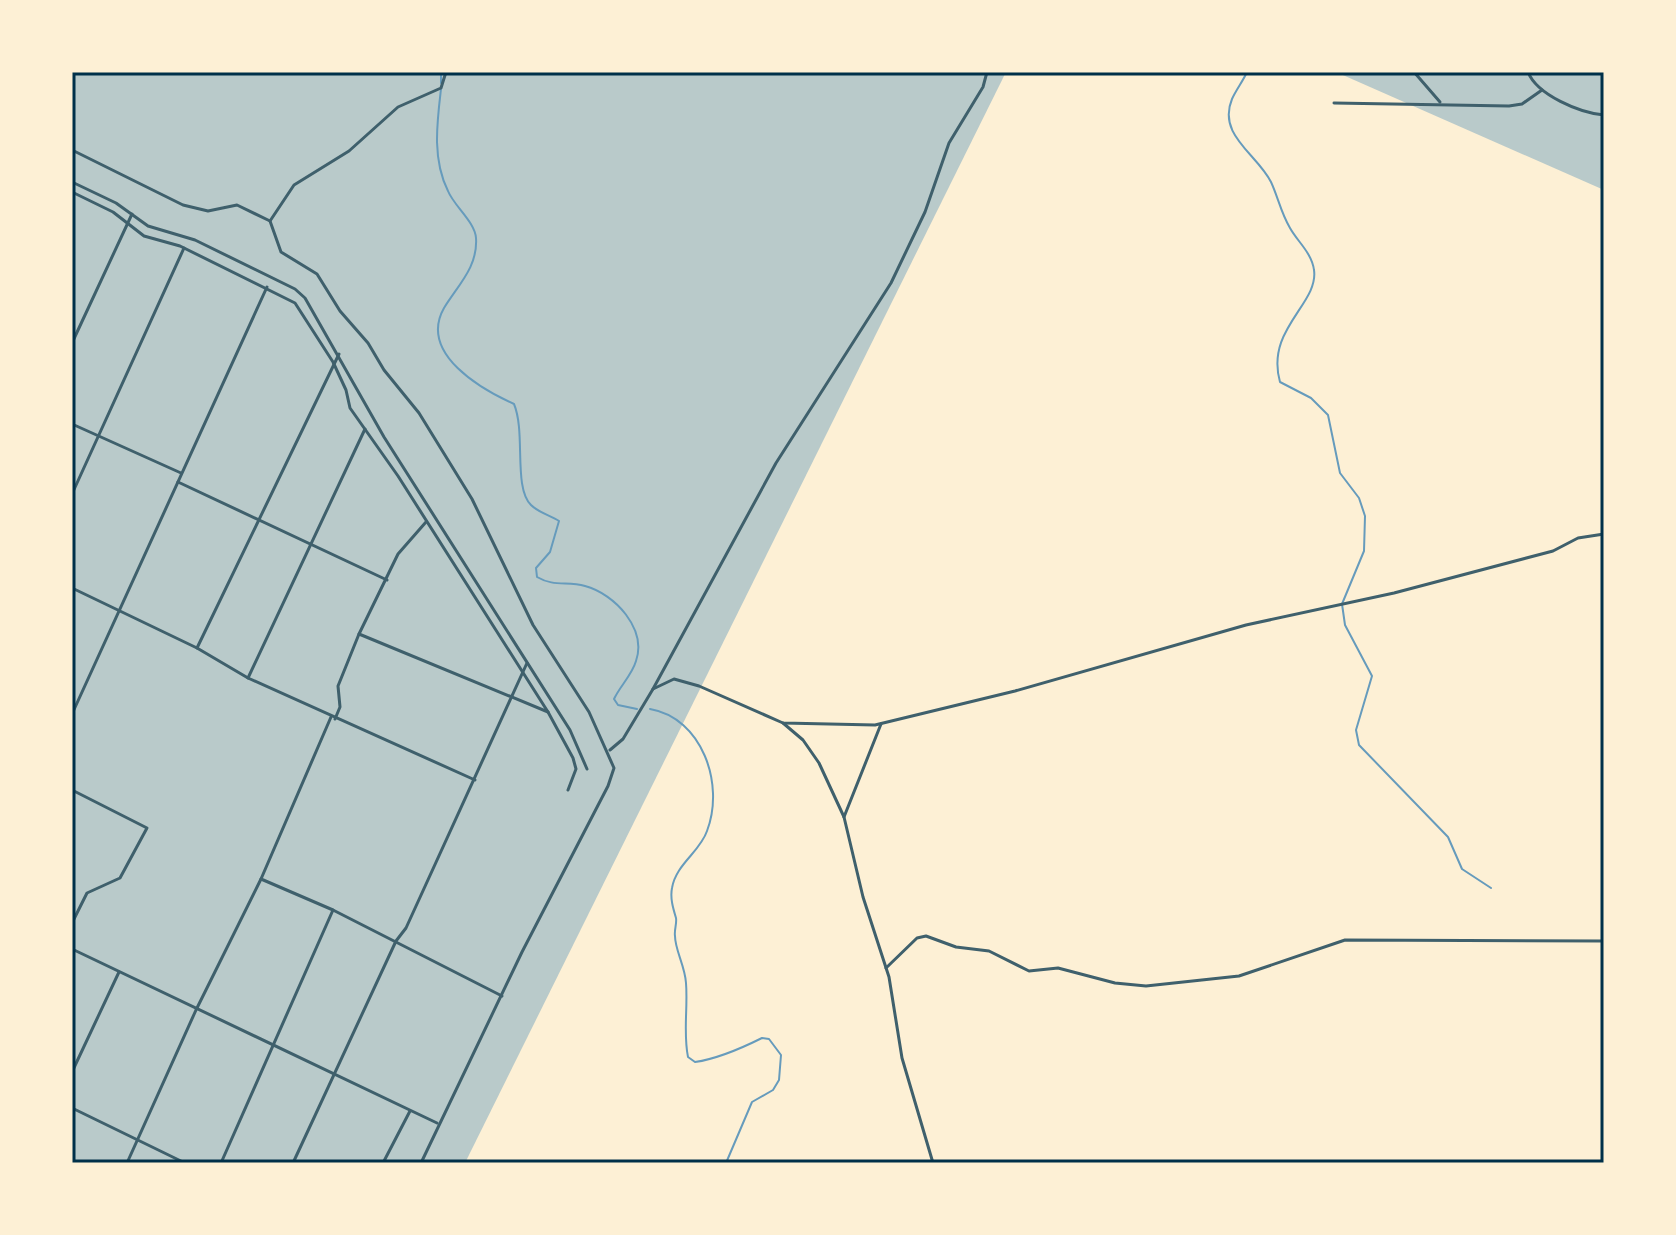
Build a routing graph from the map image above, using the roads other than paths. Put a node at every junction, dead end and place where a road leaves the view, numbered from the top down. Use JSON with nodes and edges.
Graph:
{"nodes":[{"id":1,"x":446,"y":72,"type":"edge"},
{"id":2,"x":987,"y":72,"type":"edge"},
{"id":3,"x":1414,"y":72,"type":"edge"},
{"id":4,"x":1528,"y":72,"type":"edge"},
{"id":5,"x":1542,"y":90,"type":"junction"},
{"id":6,"x":1334,"y":103,"type":"dead end"},
{"id":7,"x":1441,"y":104,"type":"junction"},
{"id":8,"x":1604,"y":115,"type":"edge"},
{"id":9,"x":72,"y":150,"type":"edge"},
{"id":10,"x":72,"y":182,"type":"edge"},
{"id":11,"x":72,"y":192,"type":"edge"},
{"id":12,"x":132,"y":214,"type":"junction"},
{"id":13,"x":270,"y":221,"type":"junction"},
{"id":14,"x":128,"y":222,"type":"junction"},
{"id":15,"x":184,"y":248,"type":"junction"},
{"id":16,"x":267,"y":287,"type":"junction"},
{"id":17,"x":328,"y":337,"type":"junction"},
{"id":18,"x":320,"y":342,"type":"junction"},
{"id":19,"x":72,"y":343,"type":"edge"},
{"id":20,"x":339,"y":354,"type":"junction"},
{"id":21,"x":333,"y":362,"type":"junction"},
{"id":22,"x":72,"y":424,"type":"edge"},
{"id":23,"x":365,"y":429,"type":"junction"},
{"id":24,"x":98,"y":437,"type":"junction"},
{"id":25,"x":405,"y":469,"type":"junction"},
{"id":26,"x":181,"y":473,"type":"junction"},
{"id":27,"x":398,"y":476,"type":"junction"},
{"id":28,"x":178,"y":482,"type":"junction"},
{"id":29,"x":72,"y":494,"type":"edge"},
{"id":30,"x":259,"y":521,"type":"junction"},
{"id":31,"x":426,"y":522,"type":"junction"},
{"id":32,"x":1604,"y":534,"type":"edge"},
{"id":33,"x":310,"y":545,"type":"junction"},
{"id":34,"x":387,"y":580,"type":"junction"},
{"id":35,"x":72,"y":588,"type":"edge"},
{"id":36,"x":120,"y":611,"type":"junction"},
{"id":37,"x":359,"y":634,"type":"junction"},
{"id":38,"x":197,"y":648,"type":"junction"},
{"id":39,"x":527,"y":663,"type":"junction"},
{"id":40,"x":524,"y":670,"type":"junction"},
{"id":41,"x":248,"y":678,"type":"junction"},
{"id":42,"x":653,"y":689,"type":"junction"},
{"id":43,"x":511,"y":699,"type":"junction"},
{"id":44,"x":548,"y":712,"type":"junction"},
{"id":45,"x":72,"y":714,"type":"edge"},
{"id":46,"x":333,"y":718,"type":"junction"},
{"id":47,"x":783,"y":723,"type":"junction"},
{"id":48,"x":881,"y":724,"type":"junction"},
{"id":49,"x":608,"y":751,"type":"junction"},
{"id":50,"x":587,"y":769,"type":"dead end"},
{"id":51,"x":475,"y":780,"type":"junction"},
{"id":52,"x":72,"y":790,"type":"edge"},
{"id":53,"x":568,"y":790,"type":"dead end"},
{"id":54,"x":844,"y":817,"type":"junction"},
{"id":55,"x":261,"y":879,"type":"junction"},
{"id":56,"x":333,"y":910,"type":"junction"},
{"id":57,"x":72,"y":923,"type":"edge"},
{"id":58,"x":396,"y":941,"type":"junction"},
{"id":59,"x":1604,"y":941,"type":"edge"},
{"id":60,"x":72,"y":949,"type":"edge"},
{"id":61,"x":886,"y":968,"type":"junction"},
{"id":62,"x":119,"y":972,"type":"junction"},
{"id":63,"x":502,"y":996,"type":"junction"},
{"id":64,"x":196,"y":1010,"type":"junction"},
{"id":65,"x":273,"y":1045,"type":"junction"},
{"id":66,"x":72,"y":1072,"type":"edge"},
{"id":67,"x":334,"y":1075,"type":"junction"},
{"id":68,"x":72,"y":1108,"type":"edge"},
{"id":69,"x":410,"y":1111,"type":"junction"},
{"id":70,"x":438,"y":1124,"type":"junction"},
{"id":71,"x":138,"y":1141,"type":"junction"},
{"id":72,"x":127,"y":1163,"type":"edge"},
{"id":73,"x":185,"y":1163,"type":"edge"},
{"id":74,"x":221,"y":1163,"type":"edge"},
{"id":75,"x":293,"y":1163,"type":"edge"},
{"id":76,"x":383,"y":1163,"type":"edge"},
{"id":77,"x":421,"y":1163,"type":"edge"},
{"id":78,"x":933,"y":1163,"type":"edge"}],
"edges":[{"from":1,"to":13,"type":"street"},
{"from":2,"to":42,"type":"street"},
{"from":3,"to":7,"type":"street"},
{"from":4,"to":5,"type":"street"},
{"from":5,"to":7,"type":"street"},
{"from":5,"to":8,"type":"street"},
{"from":6,"to":7,"type":"street"},
{"from":9,"to":13,"type":"street"},
{"from":10,"to":12,"type":"street"},
{"from":11,"to":14,"type":"street"},
{"from":12,"to":14,"type":"street"},
{"from":12,"to":17,"type":"street"},
{"from":13,"to":49,"type":"street"},
{"from":14,"to":15,"type":"street"},
{"from":14,"to":19,"type":"street"},
{"from":15,"to":16,"type":"street"},
{"from":15,"to":24,"type":"street"},
{"from":16,"to":18,"type":"street"},
{"from":16,"to":26,"type":"street"},
{"from":17,"to":18,"type":"street"},
{"from":17,"to":20,"type":"street"},
{"from":18,"to":21,"type":"street"},
{"from":20,"to":21,"type":"street"},
{"from":20,"to":25,"type":"street"},
{"from":21,"to":23,"type":"street"},
{"from":21,"to":30,"type":"street"},
{"from":22,"to":24,"type":"street"},
{"from":23,"to":27,"type":"street"},
{"from":23,"to":33,"type":"street"},
{"from":24,"to":26,"type":"street"},
{"from":24,"to":29,"type":"street"},
{"from":25,"to":27,"type":"street"},
{"from":25,"to":39,"type":"street"},
{"from":26,"to":28,"type":"street"},
{"from":27,"to":31,"type":"street"},
{"from":28,"to":30,"type":"street"},
{"from":28,"to":36,"type":"street"},
{"from":30,"to":33,"type":"street"},
{"from":30,"to":38,"type":"street"},
{"from":31,"to":34,"type":"street"},
{"from":31,"to":40,"type":"street"},
{"from":32,"to":48,"type":"street"},
{"from":33,"to":34,"type":"street"},
{"from":33,"to":41,"type":"street"},
{"from":34,"to":37,"type":"street"},
{"from":35,"to":36,"type":"street"},
{"from":36,"to":38,"type":"street"},
{"from":36,"to":45,"type":"street"},
{"from":37,"to":43,"type":"street"},
{"from":37,"to":46,"type":"street"},
{"from":38,"to":41,"type":"street"},
{"from":39,"to":40,"type":"street"},
{"from":39,"to":50,"type":"street"},
{"from":40,"to":43,"type":"street"},
{"from":40,"to":44,"type":"street"},
{"from":41,"to":46,"type":"street"},
{"from":42,"to":47,"type":"street"},
{"from":42,"to":49,"type":"street"},
{"from":43,"to":44,"type":"street"},
{"from":43,"to":51,"type":"street"},
{"from":44,"to":53,"type":"street"},
{"from":46,"to":51,"type":"street"},
{"from":46,"to":55,"type":"street"},
{"from":47,"to":48,"type":"street"},
{"from":47,"to":54,"type":"street"},
{"from":48,"to":54,"type":"street"},
{"from":49,"to":63,"type":"street"},
{"from":51,"to":58,"type":"street"},
{"from":52,"to":57,"type":"street"},
{"from":54,"to":61,"type":"street"},
{"from":55,"to":56,"type":"street"},
{"from":55,"to":64,"type":"street"},
{"from":56,"to":58,"type":"street"},
{"from":56,"to":65,"type":"street"},
{"from":58,"to":63,"type":"street"},
{"from":58,"to":67,"type":"street"},
{"from":59,"to":61,"type":"street"},
{"from":60,"to":62,"type":"street"},
{"from":61,"to":78,"type":"street"},
{"from":62,"to":64,"type":"street"},
{"from":62,"to":66,"type":"street"},
{"from":63,"to":70,"type":"street"},
{"from":64,"to":65,"type":"street"},
{"from":64,"to":71,"type":"street"},
{"from":65,"to":67,"type":"street"},
{"from":65,"to":74,"type":"street"},
{"from":67,"to":69,"type":"street"},
{"from":67,"to":75,"type":"street"},
{"from":68,"to":71,"type":"street"},
{"from":69,"to":70,"type":"street"},
{"from":69,"to":76,"type":"street"},
{"from":70,"to":77,"type":"street"},
{"from":71,"to":72,"type":"street"},
{"from":71,"to":73,"type":"street"}]}
